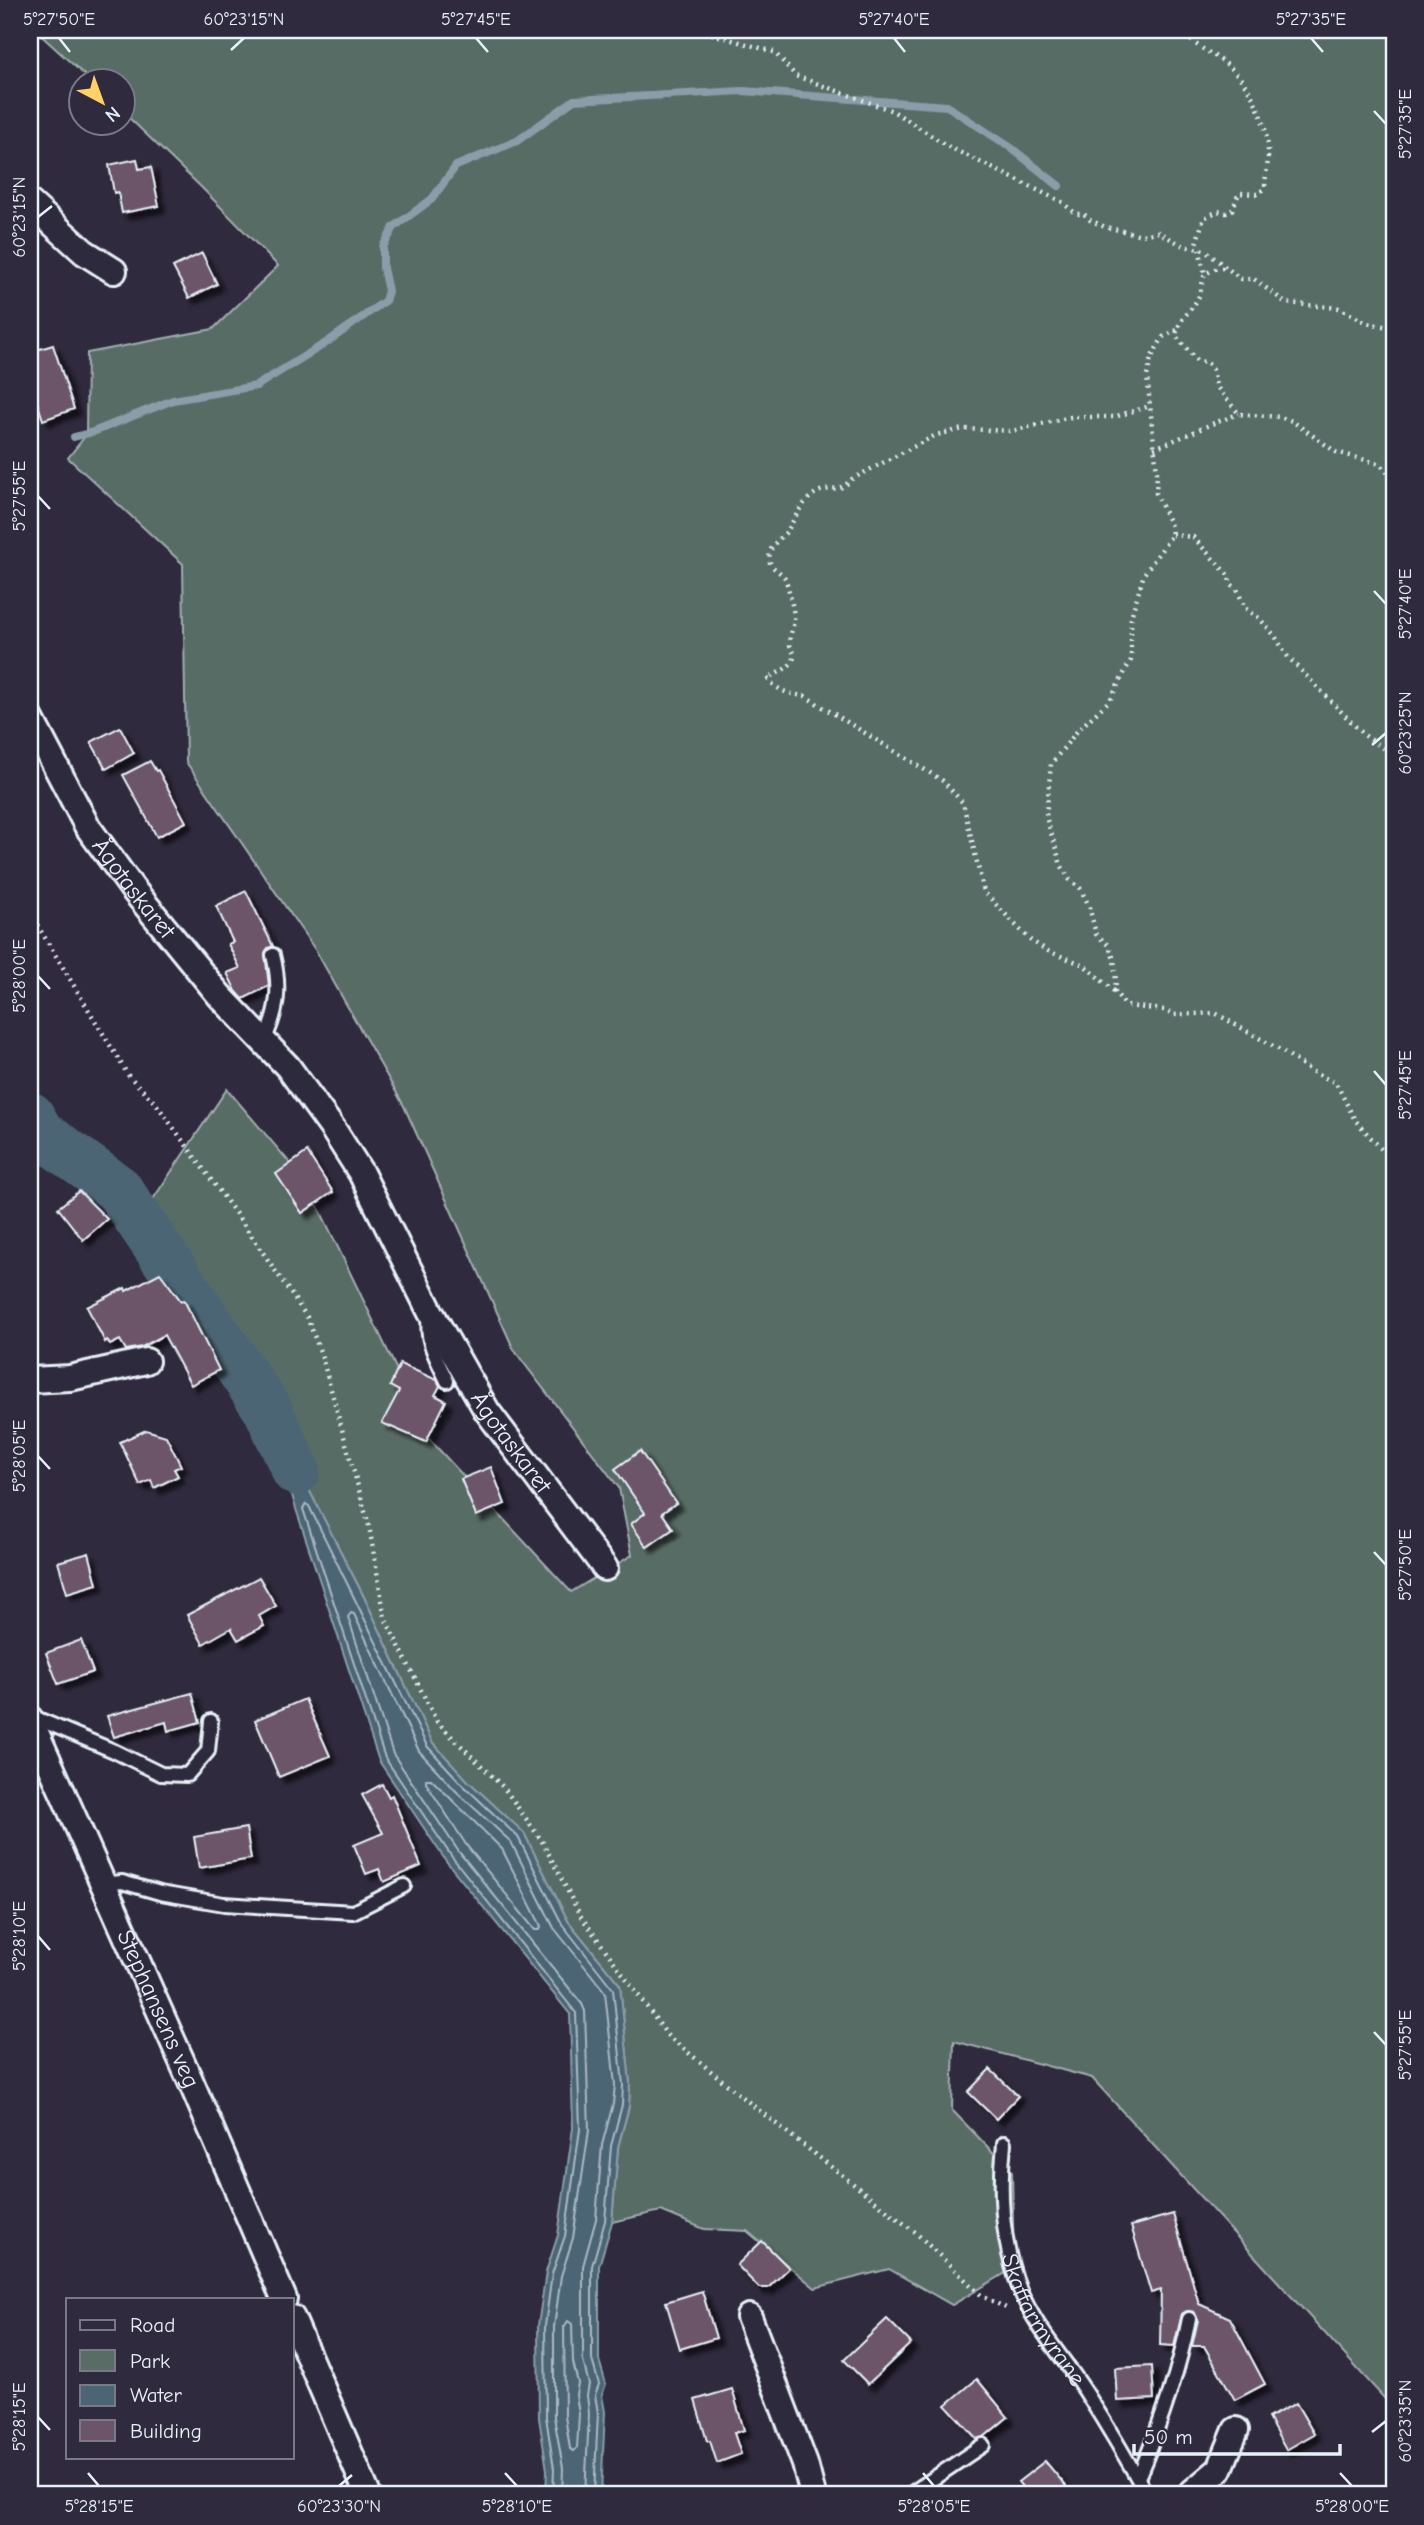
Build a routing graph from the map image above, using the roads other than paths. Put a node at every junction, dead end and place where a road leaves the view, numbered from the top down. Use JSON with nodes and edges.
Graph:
{"nodes":[{"id":1,"x":30,"y":203,"type":"edge"},
{"id":2,"x":114,"y":271,"type":"dead end"},
{"id":3,"x":30,"y":717,"type":"edge"},
{"id":4,"x":273,"y":955,"type":"dead end"},
{"id":5,"x":264,"y":1041,"type":"junction"},
{"id":6,"x":430,"y":1311,"type":"junction"},
{"id":7,"x":146,"y":1361,"type":"dead end"},
{"id":8,"x":30,"y":1380,"type":"edge"},
{"id":9,"x":447,"y":1381,"type":"dead end"},
{"id":10,"x":605,"y":1568,"type":"dead end"},
{"id":11,"x":30,"y":1717,"type":"edge"},
{"id":12,"x":211,"y":1721,"type":"dead end"},
{"id":13,"x":102,"y":1884,"type":"junction"},
{"id":14,"x":404,"y":1886,"type":"dead end"},
{"id":15,"x":1004,"y":2143,"type":"dead end"},
{"id":16,"x":284,"y":2298,"type":"edge"},
{"id":17,"x":750,"y":2317,"type":"dead end"},
{"id":18,"x":1189,"y":2319,"type":"dead end"},
{"id":19,"x":294,"y":2324,"type":"edge"},
{"id":20,"x":1236,"y":2430,"type":"dead end"},
{"id":21,"x":983,"y":2445,"type":"dead end"},
{"id":22,"x":1138,"y":2479,"type":"junction"},
{"id":23,"x":368,"y":2495,"type":"edge"},
{"id":24,"x":813,"y":2495,"type":"edge"},
{"id":25,"x":909,"y":2495,"type":"edge"},
{"id":26,"x":1147,"y":2495,"type":"edge"},
{"id":27,"x":1189,"y":2495,"type":"edge"}],
"edges":[{"from":1,"to":2,"type":"street"},
{"from":3,"to":5,"type":"street","name":"Ågotaskaret"},
{"from":4,"to":5,"type":"lane"},
{"from":5,"to":6,"type":"street","name":"Ågotaskaret"},
{"from":6,"to":9,"type":"lane","name":"Ågotaskaret"},
{"from":6,"to":10,"type":"street","name":"Ågotaskaret"},
{"from":7,"to":8,"type":"street"},
{"from":11,"to":12,"type":"lane"},
{"from":11,"to":13,"type":"street","name":"Stephansens veg"},
{"from":13,"to":14,"type":"lane"},
{"from":13,"to":16,"type":"street","name":"Stephansens veg"},
{"from":15,"to":22,"type":"lane","name":"Skaffarmyrane"},
{"from":17,"to":24,"type":"street"},
{"from":18,"to":22,"type":"lane"},
{"from":19,"to":23,"type":"street"},
{"from":20,"to":27,"type":"street"},
{"from":21,"to":25,"type":"lane"},
{"from":22,"to":26,"type":"lane","name":"Skaffarmyrane"}]}
